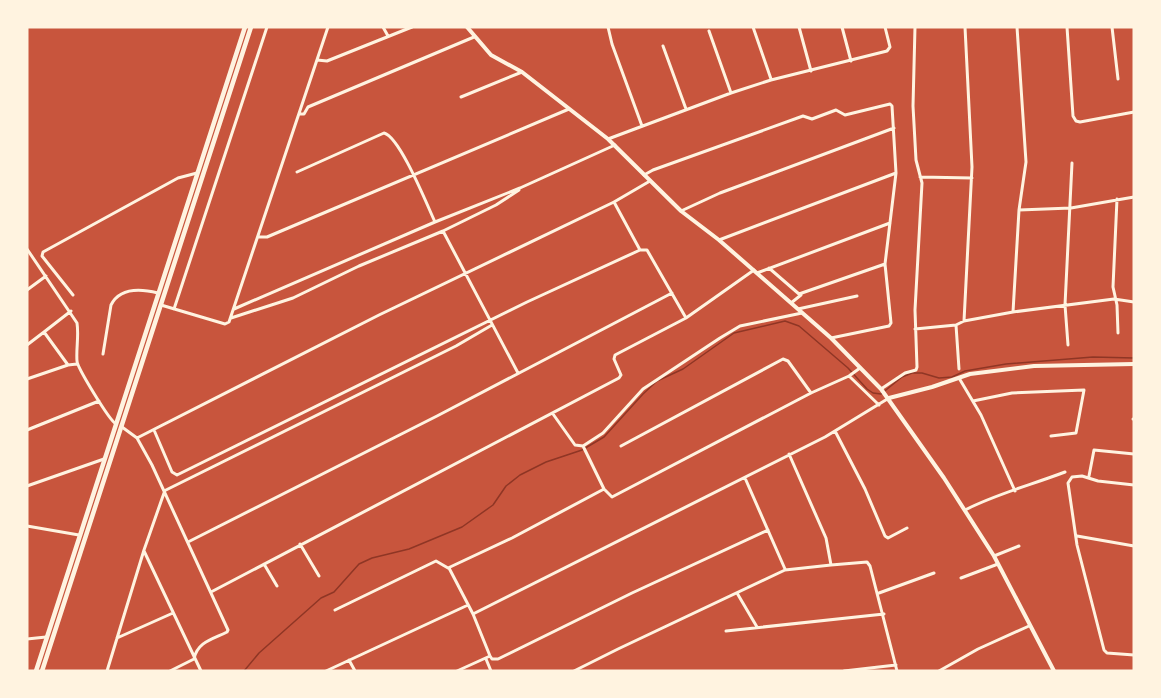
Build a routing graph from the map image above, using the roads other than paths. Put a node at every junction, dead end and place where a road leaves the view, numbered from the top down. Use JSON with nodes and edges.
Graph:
{"nodes":[{"id":1,"x":245,"y":27,"type":"edge"},
{"id":2,"x":251,"y":27,"type":"edge"},
{"id":3,"x":267,"y":27,"type":"edge"},
{"id":4,"x":328,"y":27,"type":"edge"},
{"id":5,"x":383,"y":27,"type":"edge"},
{"id":6,"x":412,"y":27,"type":"edge"},
{"id":7,"x":467,"y":27,"type":"edge"},
{"id":8,"x":608,"y":27,"type":"edge"},
{"id":9,"x":753,"y":27,"type":"edge"},
{"id":10,"x":799,"y":27,"type":"edge"},
{"id":11,"x":842,"y":27,"type":"edge"},
{"id":12,"x":885,"y":27,"type":"edge"},
{"id":13,"x":915,"y":27,"type":"edge"},
{"id":14,"x":965,"y":27,"type":"edge"},
{"id":15,"x":1017,"y":27,"type":"edge"},
{"id":16,"x":1067,"y":27,"type":"edge"},
{"id":17,"x":1112,"y":27,"type":"edge"},
{"id":18,"x":708,"y":32,"type":"dead end"},
{"id":19,"x":388,"y":36,"type":"junction"},
{"id":20,"x":474,"y":37,"type":"junction"},
{"id":21,"x":663,"y":46,"type":"dead end"},
{"id":22,"x":317,"y":60,"type":"junction"},
{"id":23,"x":852,"y":61,"type":"junction"},
{"id":24,"x":811,"y":71,"type":"junction"},
{"id":25,"x":522,"y":72,"type":"junction"},
{"id":26,"x":1118,"y":79,"type":"dead end"},
{"id":27,"x":771,"y":80,"type":"junction"},
{"id":28,"x":731,"y":93,"type":"junction"},
{"id":29,"x":461,"y":98,"type":"dead end"},
{"id":30,"x":571,"y":109,"type":"junction"},
{"id":31,"x":686,"y":109,"type":"junction"},
{"id":32,"x":1134,"y":112,"type":"edge"},
{"id":33,"x":298,"y":114,"type":"junction"},
{"id":34,"x":642,"y":126,"type":"junction"},
{"id":35,"x":894,"y":128,"type":"junction"},
{"id":36,"x":608,"y":139,"type":"junction"},
{"id":37,"x":615,"y":145,"type":"junction"},
{"id":38,"x":1072,"y":163,"type":"dead end"},
{"id":39,"x":297,"y":172,"type":"dead end"},
{"id":40,"x":197,"y":173,"type":"junction"},
{"id":41,"x":896,"y":173,"type":"junction"},
{"id":42,"x":414,"y":175,"type":"junction"},
{"id":43,"x":644,"y":175,"type":"junction"},
{"id":44,"x":920,"y":177,"type":"junction"},
{"id":45,"x":972,"y":178,"type":"junction"},
{"id":46,"x":650,"y":181,"type":"junction"},
{"id":47,"x":520,"y":188,"type":"junction"},
{"id":48,"x":1134,"y":197,"type":"edge"},
{"id":49,"x":1117,"y":199,"type":"junction"},
{"id":50,"x":614,"y":202,"type":"junction"},
{"id":51,"x":1071,"y":208,"type":"junction"},
{"id":52,"x":1019,"y":210,"type":"junction"},
{"id":53,"x":681,"y":211,"type":"junction"},
{"id":54,"x":435,"y":222,"type":"junction"},
{"id":55,"x":890,"y":223,"type":"junction"},
{"id":56,"x":443,"y":231,"type":"junction"},
{"id":57,"x":258,"y":237,"type":"junction"},
{"id":58,"x":719,"y":240,"type":"junction"},
{"id":59,"x":27,"y":249,"type":"edge"},
{"id":60,"x":640,"y":250,"type":"junction"},
{"id":61,"x":885,"y":264,"type":"junction"},
{"id":62,"x":769,"y":268,"type":"junction"},
{"id":63,"x":755,"y":272,"type":"junction"},
{"id":64,"x":465,"y":274,"type":"junction"},
{"id":65,"x":46,"y":276,"type":"junction"},
{"id":66,"x":27,"y":290,"type":"edge"},
{"id":67,"x":158,"y":293,"type":"junction"},
{"id":68,"x":672,"y":293,"type":"junction"},
{"id":69,"x":802,"y":294,"type":"junction"},
{"id":70,"x":72,"y":295,"type":"dead end"},
{"id":71,"x":856,"y":296,"type":"dead end"},
{"id":72,"x":1114,"y":299,"type":"junction"},
{"id":73,"x":1134,"y":302,"type":"edge"},
{"id":74,"x":791,"y":303,"type":"junction"},
{"id":75,"x":161,"y":305,"type":"junction"},
{"id":76,"x":1065,"y":305,"type":"junction"},
{"id":77,"x":174,"y":309,"type":"junction"},
{"id":78,"x":234,"y":309,"type":"junction"},
{"id":79,"x":798,"y":309,"type":"junction"},
{"id":80,"x":70,"y":311,"type":"junction"},
{"id":81,"x":1013,"y":312,"type":"junction"},
{"id":82,"x":802,"y":313,"type":"junction"},
{"id":83,"x":231,"y":318,"type":"junction"},
{"id":84,"x":686,"y":318,"type":"junction"},
{"id":85,"x":490,"y":321,"type":"junction"},
{"id":86,"x":964,"y":321,"type":"junction"},
{"id":87,"x":956,"y":325,"type":"junction"},
{"id":88,"x":492,"y":326,"type":"junction"},
{"id":89,"x":915,"y":330,"type":"junction"},
{"id":90,"x":44,"y":332,"type":"junction"},
{"id":91,"x":1118,"y":333,"type":"dead end"},
{"id":92,"x":831,"y":338,"type":"junction"},
{"id":93,"x":27,"y":345,"type":"edge"},
{"id":94,"x":1068,"y":345,"type":"dead end"},
{"id":95,"x":104,"y":354,"type":"dead end"},
{"id":96,"x":77,"y":364,"type":"junction"},
{"id":97,"x":1134,"y":364,"type":"edge"},
{"id":98,"x":68,"y":365,"type":"junction"},
{"id":99,"x":861,"y":368,"type":"junction"},
{"id":100,"x":959,"y":369,"type":"dead end"},
{"id":101,"x":518,"y":373,"type":"junction"},
{"id":102,"x":849,"y":376,"type":"junction"},
{"id":103,"x":959,"y":378,"type":"junction"},
{"id":104,"x":27,"y":379,"type":"edge"},
{"id":105,"x":881,"y":389,"type":"junction"},
{"id":106,"x":811,"y":393,"type":"junction"},
{"id":107,"x":889,"y":398,"type":"junction"},
{"id":108,"x":99,"y":401,"type":"junction"},
{"id":109,"x":974,"y":401,"type":"junction"},
{"id":110,"x":879,"y":405,"type":"junction"},
{"id":111,"x":553,"y":414,"type":"junction"},
{"id":112,"x":116,"y":424,"type":"junction"},
{"id":113,"x":122,"y":427,"type":"junction"},
{"id":114,"x":27,"y":430,"type":"edge"},
{"id":115,"x":154,"y":430,"type":"junction"},
{"id":116,"x":835,"y":431,"type":"junction"},
{"id":117,"x":1051,"y":436,"type":"dead end"},
{"id":118,"x":137,"y":438,"type":"junction"},
{"id":119,"x":621,"y":446,"type":"dead end"},
{"id":120,"x":584,"y":448,"type":"junction"},
{"id":121,"x":789,"y":454,"type":"junction"},
{"id":122,"x":1134,"y":454,"type":"edge"},
{"id":123,"x":217,"y":456,"type":"junction"},
{"id":124,"x":104,"y":459,"type":"junction"},
{"id":125,"x":220,"y":463,"type":"junction"},
{"id":126,"x":1065,"y":472,"type":"dead end"},
{"id":127,"x":1089,"y":477,"type":"junction"},
{"id":128,"x":745,"y":478,"type":"junction"},
{"id":129,"x":1134,"y":485,"type":"edge"},
{"id":130,"x":27,"y":486,"type":"edge"},
{"id":131,"x":604,"y":489,"type":"junction"},
{"id":132,"x":1015,"y":491,"type":"junction"},
{"id":133,"x":164,"y":492,"type":"junction"},
{"id":134,"x":965,"y":510,"type":"junction"},
{"id":135,"x":27,"y":526,"type":"edge"},
{"id":136,"x":907,"y":528,"type":"dead end"},
{"id":137,"x":768,"y":530,"type":"junction"},
{"id":138,"x":79,"y":535,"type":"junction"},
{"id":139,"x":1076,"y":536,"type":"junction"},
{"id":140,"x":188,"y":542,"type":"junction"},
{"id":141,"x":300,"y":544,"type":"junction"},
{"id":142,"x":1019,"y":546,"type":"dead end"},
{"id":143,"x":1134,"y":546,"type":"edge"},
{"id":144,"x":144,"y":550,"type":"junction"},
{"id":145,"x":994,"y":556,"type":"junction"},
{"id":146,"x":264,"y":564,"type":"junction"},
{"id":147,"x":998,"y":564,"type":"junction"},
{"id":148,"x":831,"y":565,"type":"junction"},
{"id":149,"x":448,"y":568,"type":"junction"},
{"id":150,"x":785,"y":570,"type":"junction"},
{"id":151,"x":934,"y":573,"type":"dead end"},
{"id":152,"x":319,"y":576,"type":"dead end"},
{"id":153,"x":960,"y":578,"type":"dead end"},
{"id":154,"x":277,"y":586,"type":"dead end"},
{"id":155,"x":211,"y":592,"type":"junction"},
{"id":156,"x":737,"y":592,"type":"junction"},
{"id":157,"x":879,"y":593,"type":"junction"},
{"id":158,"x":468,"y":605,"type":"junction"},
{"id":159,"x":335,"y":610,"type":"dead end"},
{"id":160,"x":173,"y":613,"type":"junction"},
{"id":161,"x":473,"y":614,"type":"junction"},
{"id":162,"x":884,"y":614,"type":"junction"},
{"id":163,"x":1029,"y":626,"type":"junction"},
{"id":164,"x":756,"y":627,"type":"junction"},
{"id":165,"x":726,"y":631,"type":"dead end"},
{"id":166,"x":47,"y":637,"type":"junction"},
{"id":167,"x":117,"y":638,"type":"junction"},
{"id":168,"x":27,"y":639,"type":"edge"},
{"id":169,"x":1134,"y":655,"type":"edge"},
{"id":170,"x":490,"y":656,"type":"junction"},
{"id":171,"x":485,"y":658,"type":"junction"},
{"id":172,"x":194,"y":659,"type":"junction"},
{"id":173,"x":349,"y":660,"type":"junction"},
{"id":174,"x":896,"y":665,"type":"junction"},
{"id":175,"x":36,"y":671,"type":"edge"},
{"id":176,"x":42,"y":671,"type":"edge"},
{"id":177,"x":107,"y":671,"type":"edge"},
{"id":178,"x":170,"y":671,"type":"edge"},
{"id":179,"x":201,"y":671,"type":"edge"},
{"id":180,"x":326,"y":671,"type":"edge"},
{"id":181,"x":355,"y":671,"type":"edge"},
{"id":182,"x":457,"y":671,"type":"edge"},
{"id":183,"x":491,"y":671,"type":"edge"},
{"id":184,"x":574,"y":671,"type":"edge"},
{"id":185,"x":844,"y":671,"type":"edge"},
{"id":186,"x":897,"y":671,"type":"edge"},
{"id":187,"x":939,"y":671,"type":"edge"},
{"id":188,"x":1054,"y":671,"type":"edge"}],
"edges":[{"from":1,"to":40,"type":"highway"},
{"from":2,"to":75,"type":"highway"},
{"from":3,"to":77,"type":"street"},
{"from":4,"to":22,"type":"street"},
{"from":5,"to":19,"type":"street"},
{"from":6,"to":19,"type":"street"},
{"from":7,"to":20,"type":"street"},
{"from":8,"to":34,"type":"street"},
{"from":9,"to":27,"type":"street"},
{"from":10,"to":24,"type":"street"},
{"from":11,"to":23,"type":"street"},
{"from":12,"to":23,"type":"street"},
{"from":13,"to":44,"type":"street"},
{"from":14,"to":45,"type":"street"},
{"from":15,"to":52,"type":"street"},
{"from":16,"to":32,"type":"street"},
{"from":17,"to":26,"type":"street"},
{"from":18,"to":28,"type":"street"},
{"from":19,"to":22,"type":"street"},
{"from":20,"to":25,"type":"street"},
{"from":20,"to":33,"type":"street"},
{"from":21,"to":31,"type":"street"},
{"from":22,"to":33,"type":"street"},
{"from":23,"to":24,"type":"street"},
{"from":24,"to":27,"type":"street"},
{"from":25,"to":29,"type":"street"},
{"from":25,"to":30,"type":"street"},
{"from":27,"to":28,"type":"street"},
{"from":28,"to":31,"type":"street"},
{"from":30,"to":36,"type":"street"},
{"from":30,"to":42,"type":"street"},
{"from":31,"to":34,"type":"street"},
{"from":33,"to":57,"type":"street"},
{"from":34,"to":36,"type":"street"},
{"from":35,"to":41,"type":"street"},
{"from":35,"to":43,"type":"street"},
{"from":35,"to":53,"type":"street"},
{"from":36,"to":37,"type":"street"},
{"from":37,"to":43,"type":"street"},
{"from":37,"to":47,"type":"street"},
{"from":38,"to":51,"type":"street"},
{"from":39,"to":42,"type":"street"},
{"from":40,"to":67,"type":"highway"},
{"from":40,"to":70,"type":"street"},
{"from":41,"to":55,"type":"street"},
{"from":41,"to":58,"type":"street"},
{"from":42,"to":54,"type":"street"},
{"from":42,"to":57,"type":"street"},
{"from":43,"to":46,"type":"street"},
{"from":44,"to":45,"type":"street"},
{"from":44,"to":89,"type":"street"},
{"from":45,"to":86,"type":"street"},
{"from":46,"to":50,"type":"street"},
{"from":46,"to":53,"type":"street"},
{"from":47,"to":54,"type":"street"},
{"from":47,"to":56,"type":"street"},
{"from":48,"to":49,"type":"street"},
{"from":49,"to":51,"type":"street"},
{"from":49,"to":72,"type":"street"},
{"from":50,"to":60,"type":"street"},
{"from":50,"to":64,"type":"street"},
{"from":51,"to":52,"type":"street"},
{"from":51,"to":76,"type":"street"},
{"from":52,"to":81,"type":"street"},
{"from":53,"to":58,"type":"street"},
{"from":54,"to":78,"type":"street"},
{"from":55,"to":61,"type":"street"},
{"from":55,"to":62,"type":"street"},
{"from":56,"to":64,"type":"street"},
{"from":56,"to":83,"type":"street"},
{"from":57,"to":78,"type":"street"},
{"from":58,"to":63,"type":"street"},
{"from":59,"to":65,"type":"street"},
{"from":60,"to":68,"type":"street"},
{"from":60,"to":85,"type":"street"},
{"from":61,"to":69,"type":"street"},
{"from":61,"to":92,"type":"street"},
{"from":62,"to":63,"type":"street"},
{"from":62,"to":69,"type":"street"},
{"from":63,"to":74,"type":"street"},
{"from":63,"to":84,"type":"street"},
{"from":64,"to":85,"type":"street"},
{"from":64,"to":115,"type":"street"},
{"from":65,"to":66,"type":"street"},
{"from":65,"to":80,"type":"street"},
{"from":67,"to":95,"type":"street"},
{"from":67,"to":112,"type":"highway"},
{"from":68,"to":84,"type":"street"},
{"from":68,"to":101,"type":"street"},
{"from":69,"to":74,"type":"street"},
{"from":71,"to":79,"type":"street"},
{"from":72,"to":73,"type":"street"},
{"from":72,"to":76,"type":"street"},
{"from":72,"to":91,"type":"street"},
{"from":74,"to":79,"type":"street"},
{"from":75,"to":77,"type":"street"},
{"from":75,"to":113,"type":"highway"},
{"from":76,"to":81,"type":"street"},
{"from":76,"to":94,"type":"street"},
{"from":77,"to":83,"type":"street"},
{"from":78,"to":83,"type":"street"},
{"from":79,"to":82,"type":"street"},
{"from":80,"to":90,"type":"street"},
{"from":80,"to":96,"type":"street"},
{"from":81,"to":86,"type":"street"},
{"from":82,"to":92,"type":"street"},
{"from":82,"to":120,"type":"street"},
{"from":84,"to":111,"type":"street"},
{"from":85,"to":88,"type":"street"},
{"from":85,"to":123,"type":"street"},
{"from":86,"to":87,"type":"street"},
{"from":87,"to":89,"type":"street"},
{"from":87,"to":100,"type":"street"},
{"from":88,"to":101,"type":"street"},
{"from":88,"to":125,"type":"street"},
{"from":89,"to":105,"type":"street"},
{"from":90,"to":93,"type":"street"},
{"from":90,"to":98,"type":"street"},
{"from":92,"to":99,"type":"street"},
{"from":96,"to":98,"type":"street"},
{"from":96,"to":108,"type":"street"},
{"from":97,"to":103,"type":"street"},
{"from":98,"to":104,"type":"street"},
{"from":99,"to":102,"type":"street"},
{"from":99,"to":105,"type":"street"},
{"from":101,"to":140,"type":"street"},
{"from":102,"to":106,"type":"street"},
{"from":102,"to":110,"type":"street"},
{"from":103,"to":107,"type":"street"},
{"from":103,"to":109,"type":"street"},
{"from":105,"to":107,"type":"street"},
{"from":106,"to":119,"type":"street"},
{"from":106,"to":131,"type":"street"},
{"from":107,"to":110,"type":"street"},
{"from":107,"to":134,"type":"street"},
{"from":108,"to":112,"type":"street"},
{"from":108,"to":114,"type":"street"},
{"from":109,"to":117,"type":"street"},
{"from":109,"to":132,"type":"street"},
{"from":110,"to":116,"type":"street"},
{"from":111,"to":120,"type":"street"},
{"from":111,"to":141,"type":"street"},
{"from":112,"to":124,"type":"highway"},
{"from":113,"to":118,"type":"street"},
{"from":113,"to":176,"type":"highway"},
{"from":115,"to":118,"type":"street"},
{"from":115,"to":123,"type":"street"},
{"from":116,"to":121,"type":"street"},
{"from":116,"to":136,"type":"street"},
{"from":118,"to":133,"type":"street"},
{"from":120,"to":131,"type":"street"},
{"from":121,"to":128,"type":"street"},
{"from":121,"to":148,"type":"street"},
{"from":122,"to":127,"type":"street"},
{"from":123,"to":125,"type":"street"},
{"from":124,"to":130,"type":"street"},
{"from":124,"to":138,"type":"highway"},
{"from":125,"to":133,"type":"street"},
{"from":126,"to":132,"type":"street"},
{"from":127,"to":129,"type":"street"},
{"from":127,"to":139,"type":"street"},
{"from":128,"to":137,"type":"street"},
{"from":128,"to":161,"type":"street"},
{"from":131,"to":149,"type":"street"},
{"from":132,"to":134,"type":"street"},
{"from":133,"to":140,"type":"street"},
{"from":133,"to":144,"type":"street"},
{"from":134,"to":145,"type":"street"},
{"from":135,"to":138,"type":"street"},
{"from":137,"to":150,"type":"street"},
{"from":137,"to":170,"type":"street"},
{"from":138,"to":166,"type":"highway"},
{"from":139,"to":143,"type":"street"},
{"from":139,"to":169,"type":"street"},
{"from":140,"to":155,"type":"street"},
{"from":141,"to":146,"type":"street"},
{"from":141,"to":152,"type":"street"},
{"from":142,"to":145,"type":"street"},
{"from":144,"to":160,"type":"street"},
{"from":144,"to":167,"type":"street"},
{"from":145,"to":147,"type":"street"},
{"from":146,"to":154,"type":"street"},
{"from":146,"to":155,"type":"street"},
{"from":147,"to":153,"type":"street"},
{"from":147,"to":163,"type":"street"},
{"from":148,"to":150,"type":"street"},
{"from":148,"to":157,"type":"street"},
{"from":149,"to":158,"type":"street"},
{"from":149,"to":159,"type":"street"},
{"from":150,"to":156,"type":"street"},
{"from":151,"to":157,"type":"street"},
{"from":155,"to":172,"type":"street"},
{"from":156,"to":164,"type":"street"},
{"from":156,"to":184,"type":"street"},
{"from":157,"to":162,"type":"street"},
{"from":158,"to":161,"type":"street"},
{"from":158,"to":173,"type":"street"},
{"from":160,"to":167,"type":"street"},
{"from":160,"to":172,"type":"street"},
{"from":161,"to":170,"type":"street"},
{"from":162,"to":164,"type":"street"},
{"from":162,"to":174,"type":"street"},
{"from":163,"to":187,"type":"street"},
{"from":163,"to":188,"type":"street"},
{"from":164,"to":165,"type":"street"},
{"from":166,"to":168,"type":"street"},
{"from":166,"to":175,"type":"highway"},
{"from":167,"to":177,"type":"street"},
{"from":170,"to":171,"type":"street"},
{"from":171,"to":182,"type":"street"},
{"from":171,"to":183,"type":"street"},
{"from":172,"to":178,"type":"street"},
{"from":172,"to":179,"type":"street"},
{"from":173,"to":180,"type":"street"},
{"from":173,"to":181,"type":"street"},
{"from":174,"to":185,"type":"street"},
{"from":174,"to":186,"type":"street"}]}
